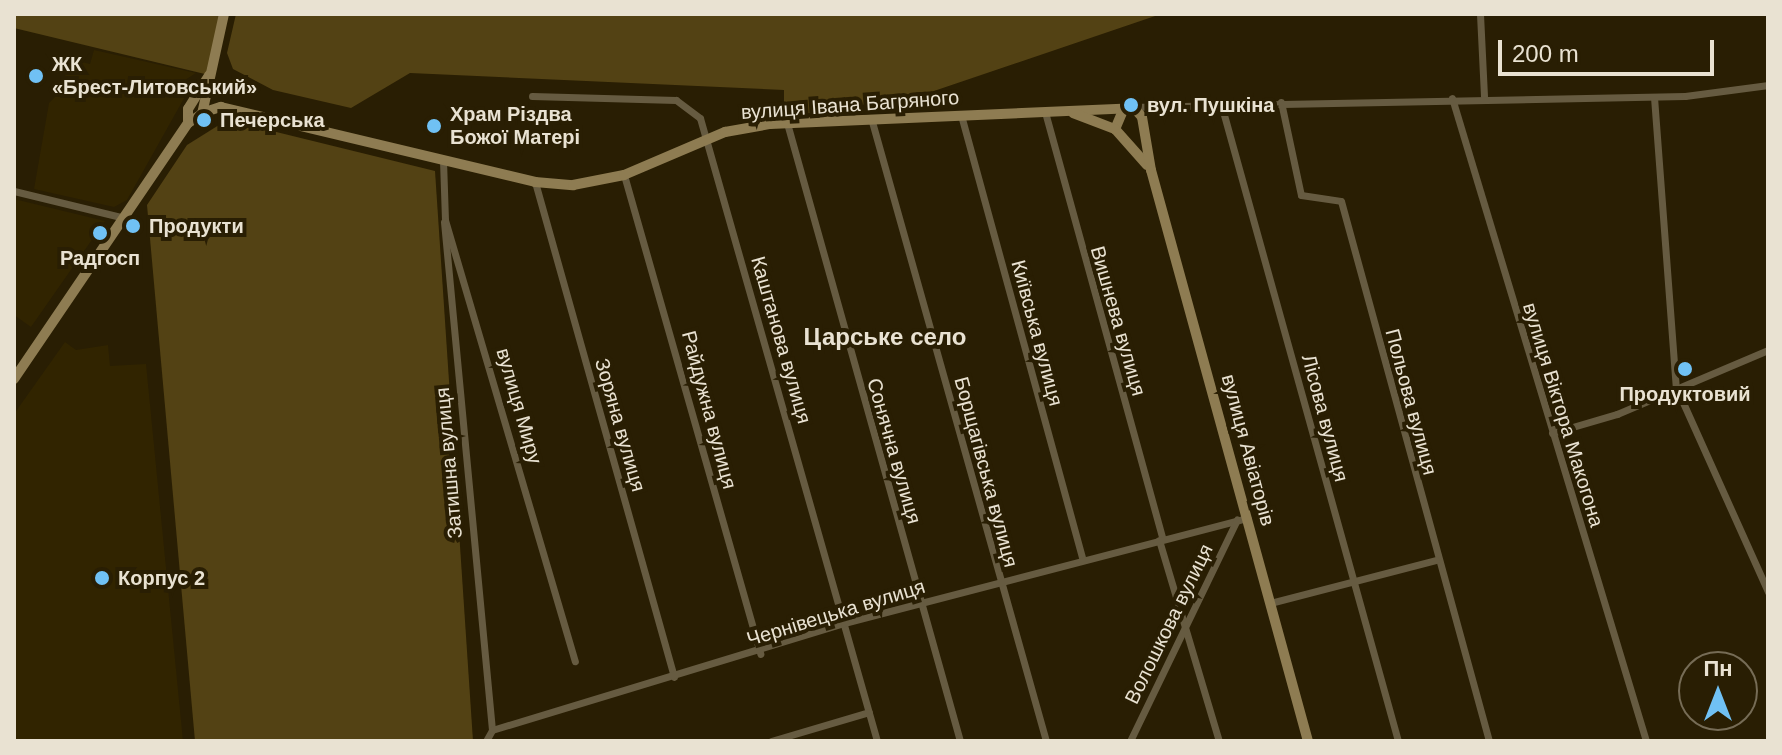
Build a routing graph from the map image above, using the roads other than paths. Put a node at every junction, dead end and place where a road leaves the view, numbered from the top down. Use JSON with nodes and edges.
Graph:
{"nodes":[{"id":1,"x":224,"y":14,"type":"edge"},
{"id":2,"x":1480,"y":14,"type":"edge"},
{"id":3,"x":209,"y":75,"type":"junction"},
{"id":4,"x":199,"y":85,"type":"junction"},
{"id":5,"x":1768,"y":85,"type":"edge"},
{"id":6,"x":212,"y":91,"type":"junction"},
{"id":7,"x":532,"y":96,"type":"dead end"},
{"id":8,"x":1484,"y":96,"type":"junction"},
{"id":9,"x":1654,"y":97,"type":"junction"},
{"id":10,"x":1452,"y":98,"type":"junction"},
{"id":11,"x":1281,"y":102,"type":"junction"},
{"id":12,"x":1221,"y":104,"type":"junction"},
{"id":13,"x":1167,"y":106,"type":"junction"},
{"id":14,"x":221,"y":107,"type":"junction"},
{"id":15,"x":1126,"y":108,"type":"junction"},
{"id":16,"x":188,"y":109,"type":"junction"},
{"id":17,"x":1067,"y":111,"type":"junction"},
{"id":18,"x":1045,"y":112,"type":"junction"},
{"id":19,"x":202,"y":113,"type":"junction"},
{"id":20,"x":961,"y":115,"type":"junction"},
{"id":21,"x":871,"y":118,"type":"junction"},
{"id":22,"x":188,"y":123,"type":"junction"},
{"id":23,"x":787,"y":123,"type":"junction"},
{"id":24,"x":1143,"y":125,"type":"junction"},
{"id":25,"x":1117,"y":132,"type":"junction"},
{"id":26,"x":707,"y":138,"type":"junction"},
{"id":27,"x":443,"y":160,"type":"junction"},
{"id":28,"x":1151,"y":170,"type":"junction"},
{"id":29,"x":624,"y":175,"type":"junction"},
{"id":30,"x":535,"y":182,"type":"junction"},
{"id":31,"x":14,"y":191,"type":"edge"},
{"id":32,"x":125,"y":218,"type":"junction"},
{"id":33,"x":445,"y":220,"type":"junction"},
{"id":34,"x":1768,"y":350,"type":"edge"},
{"id":35,"x":14,"y":379,"type":"edge"},
{"id":36,"x":1676,"y":387,"type":"junction"},
{"id":37,"x":1552,"y":433,"type":"junction"},
{"id":38,"x":1242,"y":519,"type":"junction"},
{"id":39,"x":1161,"y":539,"type":"junction"},
{"id":40,"x":1083,"y":560,"type":"junction"},
{"id":41,"x":1436,"y":560,"type":"junction"},
{"id":42,"x":999,"y":582,"type":"junction"},
{"id":43,"x":1352,"y":582,"type":"junction"},
{"id":44,"x":1768,"y":592,"type":"edge"},
{"id":45,"x":920,"y":603,"type":"junction"},
{"id":46,"x":1270,"y":603,"type":"junction"},
{"id":47,"x":1186,"y":622,"type":"junction"},
{"id":48,"x":844,"y":623,"type":"junction"},
{"id":49,"x":760,"y":654,"type":"junction"},
{"id":50,"x":575,"y":661,"type":"dead end"},
{"id":51,"x":674,"y":677,"type":"junction"},
{"id":52,"x":869,"y":712,"type":"junction"},
{"id":53,"x":492,"y":730,"type":"junction"},
{"id":54,"x":1132,"y":740,"type":"edge"},
{"id":55,"x":486,"y":741,"type":"edge"},
{"id":56,"x":772,"y":741,"type":"edge"},
{"id":57,"x":877,"y":741,"type":"edge"},
{"id":58,"x":960,"y":741,"type":"edge"},
{"id":59,"x":1046,"y":741,"type":"edge"},
{"id":60,"x":1219,"y":741,"type":"edge"},
{"id":61,"x":1308,"y":741,"type":"edge"},
{"id":62,"x":1398,"y":741,"type":"edge"},
{"id":63,"x":1489,"y":741,"type":"edge"},
{"id":64,"x":1646,"y":741,"type":"edge"}],
"edges":[{"from":1,"to":3,"type":"main road"},
{"from":2,"to":8,"type":"street"},
{"from":3,"to":4,"type":"main road"},
{"from":3,"to":6,"type":"main road"},
{"from":4,"to":6,"type":"main road"},
{"from":4,"to":16,"type":"main road"},
{"from":5,"to":9,"type":"street","name":"вулиця Івана Багряного"},
{"from":6,"to":14,"type":"main road"},
{"from":6,"to":19,"type":"main road"},
{"from":7,"to":26,"type":"street","name":"Каштанова вулиця"},
{"from":8,"to":9,"type":"street","name":"вулиця Івана Багряного"},
{"from":8,"to":10,"type":"street","name":"вулиця Івана Багряного"},
{"from":9,"to":36,"type":"street"},
{"from":10,"to":11,"type":"street","name":"вулиця Івана Багряного"},
{"from":10,"to":37,"type":"street","name":"вулиця Віктора Макогона"},
{"from":11,"to":12,"type":"street","name":"вулиця Івана Багряного"},
{"from":11,"to":41,"type":"street","name":"Польова вулиця"},
{"from":12,"to":13,"type":"street","name":"вулиця Івана Багряного"},
{"from":12,"to":43,"type":"street","name":"Лісова вулиця"},
{"from":13,"to":15,"type":"street","name":"вулиця Івана Багряного"},
{"from":13,"to":24,"type":"street"},
{"from":14,"to":19,"type":"main road"},
{"from":14,"to":27,"type":"main road","name":"вулиця Івана Багряного"},
{"from":15,"to":17,"type":"main road","name":"вулиця Івана Багряного"},
{"from":15,"to":24,"type":"main road"},
{"from":15,"to":25,"type":"main road"},
{"from":16,"to":19,"type":"main road"},
{"from":16,"to":22,"type":"main road"},
{"from":17,"to":18,"type":"main road","name":"вулиця Івана Багряного"},
{"from":17,"to":25,"type":"main road","name":"вулиця Івана Багряного"},
{"from":18,"to":20,"type":"main road","name":"вулиця Івана Багряного"},
{"from":18,"to":39,"type":"street","name":"Вишнева вулиця"},
{"from":19,"to":22,"type":"main road"},
{"from":20,"to":21,"type":"main road","name":"вулиця Івана Багряного"},
{"from":20,"to":40,"type":"street","name":"Київська вулиця"},
{"from":21,"to":23,"type":"main road","name":"вулиця Івана Багряного"},
{"from":21,"to":42,"type":"street","name":"Борщагівська вулиця"},
{"from":22,"to":32,"type":"main road"},
{"from":23,"to":26,"type":"main road","name":"вулиця Івана Багряного"},
{"from":23,"to":45,"type":"street","name":"Сонячна вулиця"},
{"from":24,"to":25,"type":"main road"},
{"from":24,"to":28,"type":"main road","name":"вулиця Авіаторів"},
{"from":25,"to":28,"type":"main road","name":"вулиця Авіаторів"},
{"from":26,"to":29,"type":"main road","name":"вулиця Івана Багряного"},
{"from":26,"to":48,"type":"street","name":"Каштанова вулиця"},
{"from":27,"to":30,"type":"main road","name":"вулиця Івана Багряного"},
{"from":27,"to":33,"type":"street","name":"вулиця Миру"},
{"from":28,"to":38,"type":"main road","name":"вулиця Авіаторів"},
{"from":29,"to":30,"type":"main road","name":"вулиця Івана Багряного"},
{"from":29,"to":49,"type":"street","name":"Райдужна вулиця"},
{"from":30,"to":51,"type":"street","name":"Зоряна вулиця"},
{"from":31,"to":32,"type":"street"},
{"from":32,"to":35,"type":"main road"},
{"from":33,"to":50,"type":"street","name":"вулиця Миру"},
{"from":33,"to":53,"type":"street","name":"Затишна вулиця"},
{"from":34,"to":36,"type":"street"},
{"from":36,"to":37,"type":"street"},
{"from":36,"to":44,"type":"street"},
{"from":37,"to":64,"type":"street","name":"вулиця Віктора Макогона"},
{"from":38,"to":39,"type":"street","name":"Чернівецька вулиця"},
{"from":38,"to":46,"type":"main road","name":"вулиця Авіаторів"},
{"from":38,"to":47,"type":"street","name":"Волошкова вулиця"},
{"from":39,"to":40,"type":"street","name":"Чернівецька вулиця"},
{"from":39,"to":47,"type":"street","name":"Вишнева вулиця"},
{"from":40,"to":42,"type":"street","name":"Чернівецька вулиця"},
{"from":41,"to":43,"type":"street"},
{"from":41,"to":63,"type":"street","name":"Польова вулиця"},
{"from":42,"to":45,"type":"street","name":"Чернівецька вулиця"},
{"from":42,"to":59,"type":"street","name":"Борщагівська вулиця"},
{"from":43,"to":46,"type":"street"},
{"from":43,"to":62,"type":"street","name":"Лісова вулиця"},
{"from":45,"to":48,"type":"street","name":"Чернівецька вулиця"},
{"from":45,"to":58,"type":"street","name":"Сонячна вулиця"},
{"from":46,"to":61,"type":"main road","name":"вулиця Авіаторів"},
{"from":47,"to":54,"type":"street","name":"Волошкова вулиця"},
{"from":47,"to":60,"type":"street","name":"Вишнева вулиця"},
{"from":48,"to":49,"type":"street","name":"Чернівецька вулиця"},
{"from":48,"to":52,"type":"street","name":"Каштанова вулиця"},
{"from":49,"to":51,"type":"street","name":"Чернівецька вулиця"},
{"from":51,"to":53,"type":"street","name":"Чернівецька вулиця"},
{"from":52,"to":56,"type":"street"},
{"from":52,"to":57,"type":"street","name":"Каштанова вулиця"},
{"from":53,"to":55,"type":"street"}]}
